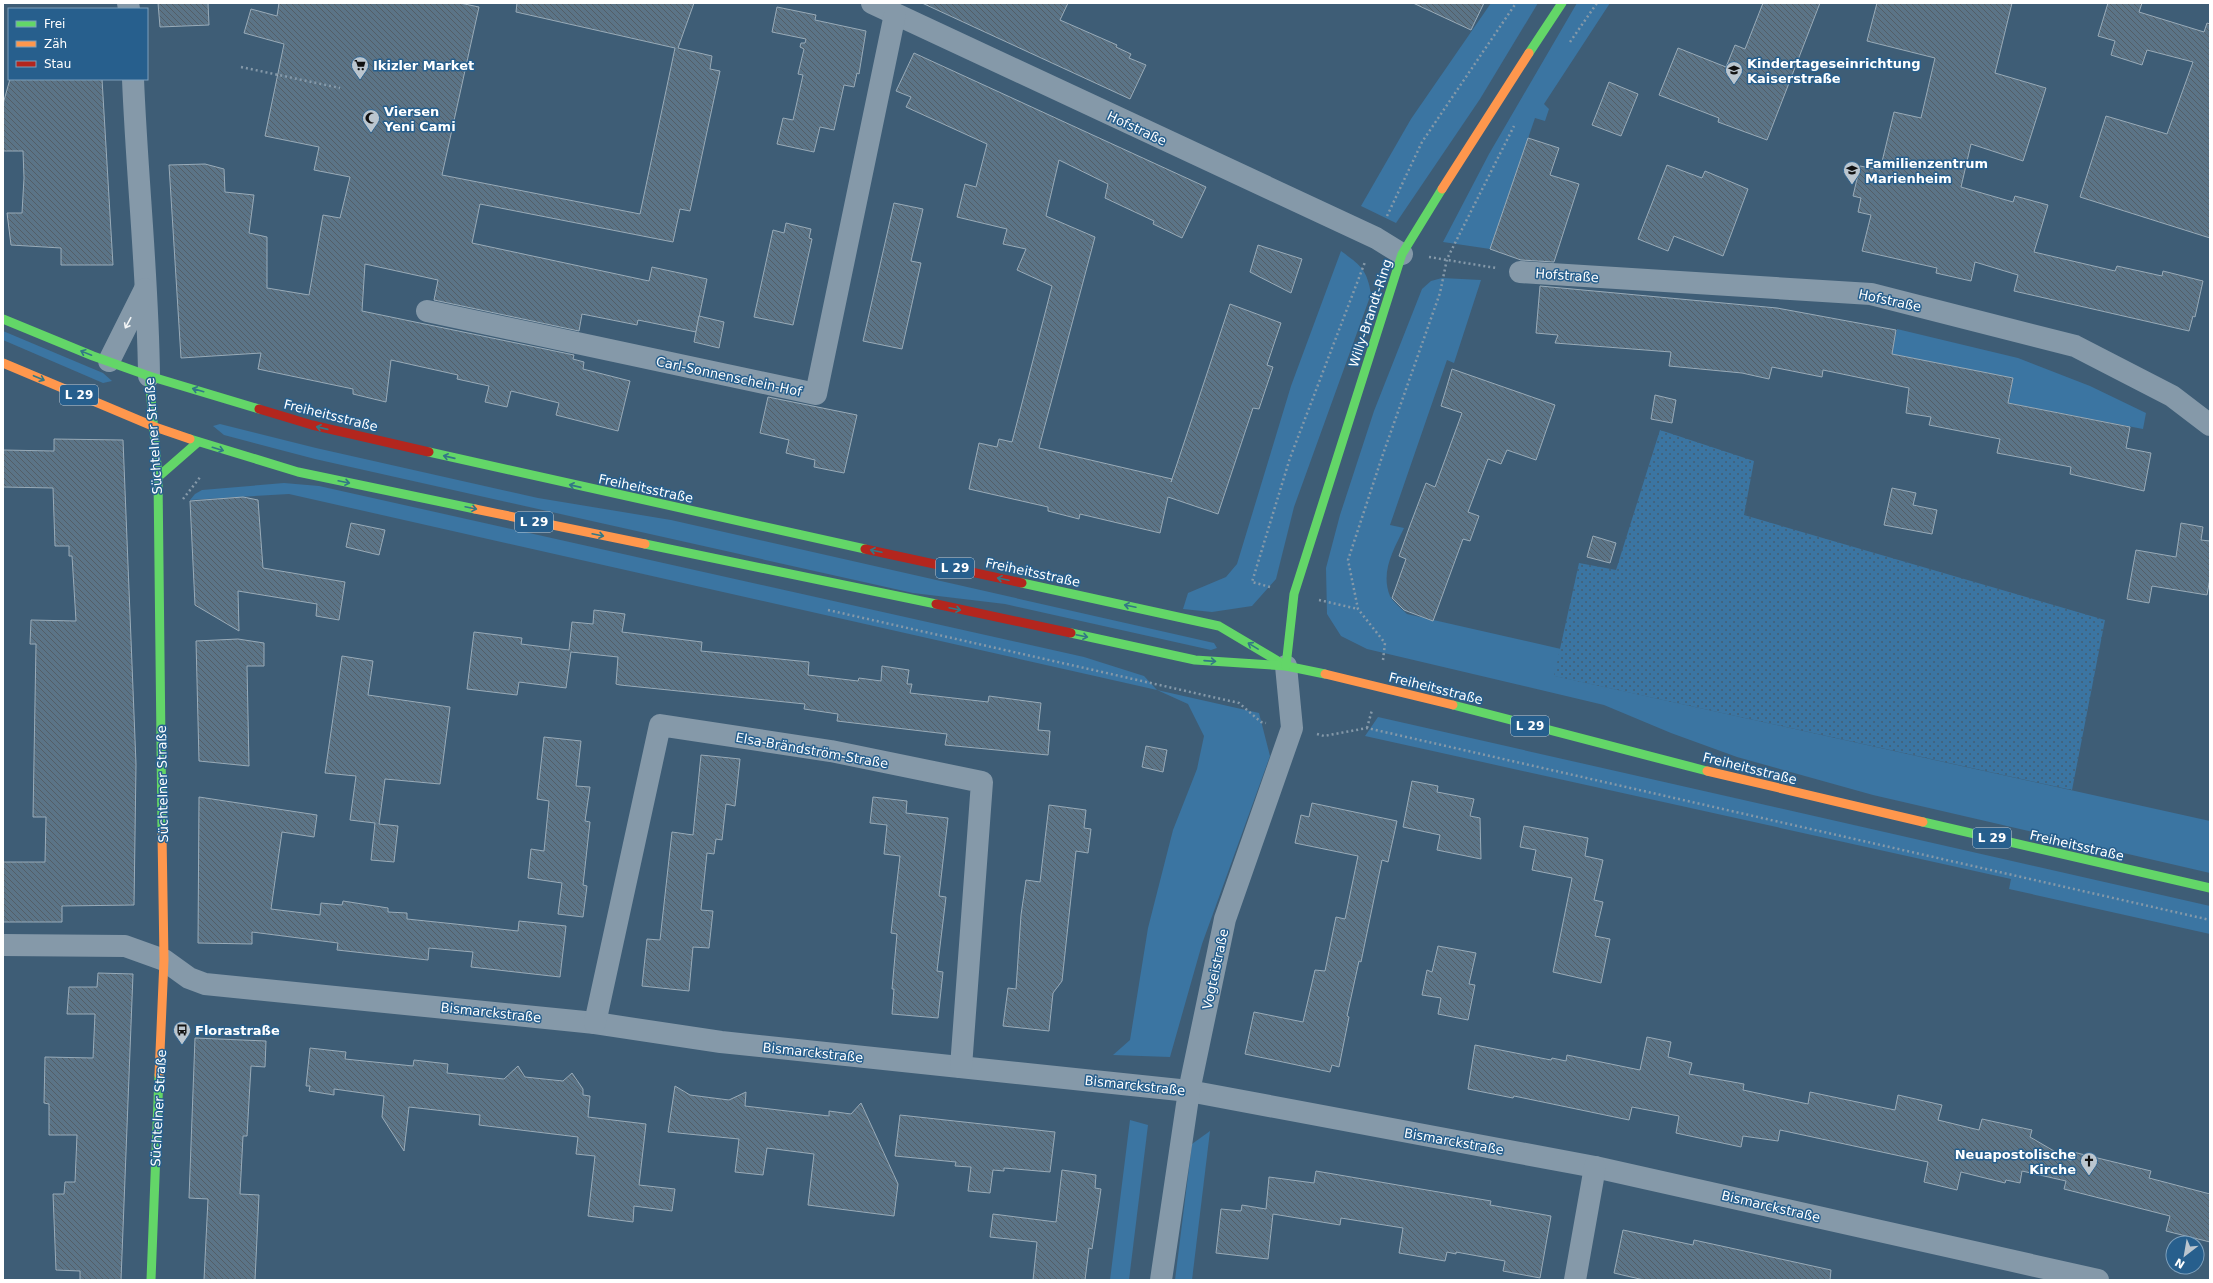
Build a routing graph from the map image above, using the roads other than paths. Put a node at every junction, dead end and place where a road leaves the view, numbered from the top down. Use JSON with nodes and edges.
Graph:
{"nodes":[{"id":1,"x":872,"y":3,"type":"edge"},
{"id":2,"x":1562,"y":3,"type":"edge"},
{"id":3,"x":895,"y":14,"type":"junction"},
{"id":4,"x":133,"y":80,"type":"edge"},
{"id":5,"x":1402,"y":254,"type":"junction"},
{"id":6,"x":1520,"y":272,"type":"road end"},
{"id":7,"x":146,"y":288,"type":"junction"},
{"id":8,"x":427,"y":311,"type":"dead end"},
{"id":9,"x":3,"y":318,"type":"edge"},
{"id":10,"x":109,"y":362,"type":"junction"},
{"id":11,"x":3,"y":363,"type":"edge"},
{"id":12,"x":149,"y":376,"type":"junction"},
{"id":13,"x":2210,"y":425,"type":"edge"},
{"id":14,"x":155,"y":427,"type":"junction"},
{"id":15,"x":198,"y":442,"type":"junction"},
{"id":16,"x":158,"y":477,"type":"junction"},
{"id":17,"x":1286,"y":666,"type":"junction"},
{"id":18,"x":2210,"y":888,"type":"edge"},
{"id":19,"x":3,"y":945,"type":"edge"},
{"id":20,"x":164,"y":960,"type":"junction"},
{"id":21,"x":595,"y":1023,"type":"junction"},
{"id":22,"x":961,"y":1066,"type":"junction"},
{"id":23,"x":1189,"y":1091,"type":"junction"},
{"id":24,"x":1595,"y":1167,"type":"junction"},
{"id":25,"x":151,"y":1280,"type":"edge"},
{"id":26,"x":1162,"y":1280,"type":"edge"},
{"id":27,"x":1575,"y":1280,"type":"edge"},
{"id":28,"x":2098,"y":1280,"type":"edge"}],
"edges":[{"from":1,"to":3,"type":"street","name":"Hofstraße"},
{"from":2,"to":5,"type":"main road","name":"Willy-Brandt-Ring"},
{"from":3,"to":5,"type":"street","name":"Hofstraße"},
{"from":3,"to":8,"type":"street","name":"Carl-Sonnenschein-Hof"},
{"from":4,"to":7,"type":"street","name":"Süchtelner Straße"},
{"from":5,"to":17,"type":"main road","name":"Willy-Brandt-Ring"},
{"from":6,"to":13,"type":"street","name":"Hofstraße"},
{"from":7,"to":10,"type":"street","one_way":true},
{"from":7,"to":12,"type":"street","name":"Süchtelner Straße"},
{"from":10,"to":9,"type":"main road","name":"Freiheitsstraße","number":"L 29","one_way":true},
{"from":10,"to":12,"type":"main road","name":"Freiheitsstraße","number":"L 29"},
{"from":11,"to":14,"type":"main road","name":"Freiheitsstraße","number":"L 29","one_way":true},
{"from":12,"to":14,"type":"main road","name":"Süchtelner Straße"},
{"from":17,"to":12,"type":"main road","name":"Freiheitsstraße","number":"L 29","one_way":true},
{"from":14,"to":15,"type":"main road","name":"Freiheitsstraße","number":"L 29"},
{"from":14,"to":16,"type":"main road","name":"Süchtelner Straße"},
{"from":15,"to":16,"type":"main road"},
{"from":15,"to":17,"type":"main road","name":"Freiheitsstraße","number":"L 29","one_way":true},
{"from":16,"to":20,"type":"main road","name":"Süchtelner Straße"},
{"from":17,"to":18,"type":"main road","name":"Freiheitsstraße","number":"L 29"},
{"from":17,"to":23,"type":"street","name":"Vogteistraße"},
{"from":19,"to":20,"type":"street"},
{"from":20,"to":21,"type":"street","name":"Bismarckstraße"},
{"from":20,"to":25,"type":"main road","name":"Süchtelner Straße"},
{"from":21,"to":22,"type":"street","name":"Bismarckstraße"},
{"from":21,"to":22,"type":"street","name":"Elsa-Brändström-Straße"},
{"from":22,"to":23,"type":"street","name":"Bismarckstraße"},
{"from":23,"to":24,"type":"street","name":"Bismarckstraße"},
{"from":23,"to":26,"type":"street","name":"Vogteistraße"},
{"from":24,"to":27,"type":"street"},
{"from":24,"to":28,"type":"street","name":"Bismarckstraße"}]}
